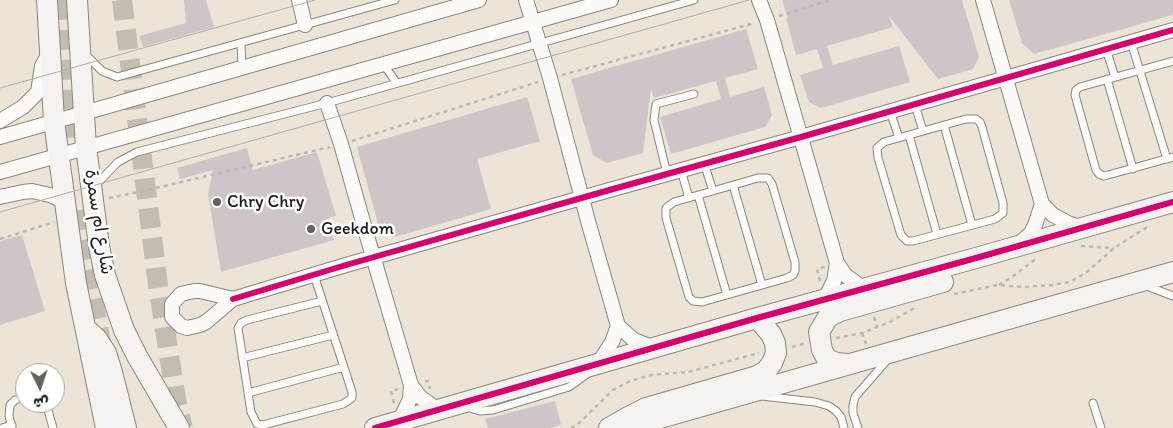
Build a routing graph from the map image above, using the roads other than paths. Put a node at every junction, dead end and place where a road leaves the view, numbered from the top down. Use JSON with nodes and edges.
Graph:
{"nodes":[{"id":1,"x":47,"y":0,"type":"edge"},
{"id":2,"x":77,"y":0,"type":"edge"},
{"id":3,"x":299,"y":0,"type":"edge"},
{"id":4,"x":395,"y":0,"type":"edge"},
{"id":5,"x":479,"y":0,"type":"edge"},
{"id":6,"x":526,"y":0,"type":"edge"},
{"id":7,"x":611,"y":0,"type":"edge"},
{"id":8,"x":694,"y":0,"type":"edge"},
{"id":9,"x":759,"y":0,"type":"edge"},
{"id":10,"x":983,"y":0,"type":"edge"},
{"id":11,"x":534,"y":22,"type":"junction"},
{"id":12,"x":305,"y":25,"type":"junction"},
{"id":13,"x":1173,"y":30,"type":"edge"},
{"id":14,"x":1131,"y":42,"type":"junction"},
{"id":15,"x":540,"y":43,"type":"junction"},
{"id":16,"x":241,"y":44,"type":"junction"},
{"id":17,"x":80,"y":48,"type":"junction"},
{"id":18,"x":1106,"y":49,"type":"junction"},
{"id":19,"x":49,"y":52,"type":"junction"},
{"id":20,"x":1173,"y":60,"type":"edge"},
{"id":21,"x":383,"y":64,"type":"junction"},
{"id":22,"x":242,"y":68,"type":"junction"},
{"id":23,"x":1140,"y":70,"type":"junction"},
{"id":24,"x":1005,"y":78,"type":"junction"},
{"id":25,"x":1111,"y":78,"type":"junction"},
{"id":26,"x":397,"y":84,"type":"junction"},
{"id":27,"x":694,"y":94,"type":"dead end"},
{"id":28,"x":327,"y":103,"type":"junction"},
{"id":29,"x":915,"y":105,"type":"junction"},
{"id":30,"x":890,"y":111,"type":"junction"},
{"id":31,"x":83,"y":113,"type":"junction"},
{"id":32,"x":0,"y":121,"type":"edge"},
{"id":33,"x":54,"y":121,"type":"junction"},
{"id":34,"x":944,"y":125,"type":"junction"},
{"id":35,"x":923,"y":131,"type":"junction"},
{"id":36,"x":909,"y":135,"type":"junction"},
{"id":37,"x":0,"y":137,"type":"edge"},
{"id":38,"x":801,"y":137,"type":"junction"},
{"id":39,"x":899,"y":138,"type":"junction"},
{"id":40,"x":86,"y":147,"type":"junction"},
{"id":41,"x":59,"y":154,"type":"junction"},
{"id":42,"x":1170,"y":158,"type":"edge"},
{"id":43,"x":704,"y":163,"type":"junction"},
{"id":44,"x":1133,"y":168,"type":"junction"},
{"id":45,"x":681,"y":170,"type":"junction"},
{"id":46,"x":0,"y":172,"type":"edge"},
{"id":47,"x":667,"y":174,"type":"junction"},
{"id":48,"x":733,"y":185,"type":"junction"},
{"id":49,"x":713,"y":190,"type":"junction"},
{"id":50,"x":698,"y":195,"type":"junction"},
{"id":51,"x":92,"y":196,"type":"junction"},
{"id":52,"x":0,"y":197,"type":"edge"},
{"id":53,"x":582,"y":198,"type":"junction"},
{"id":54,"x":689,"y":198,"type":"junction"},
{"id":55,"x":1173,"y":202,"type":"edge"},
{"id":56,"x":1042,"y":204,"type":"junction"},
{"id":57,"x":66,"y":205,"type":"junction"},
{"id":58,"x":972,"y":225,"type":"junction"},
{"id":59,"x":937,"y":234,"type":"junction"},
{"id":60,"x":1080,"y":237,"type":"junction"},
{"id":61,"x":1016,"y":247,"type":"junction"},
{"id":62,"x":374,"y":258,"type":"junction"},
{"id":63,"x":976,"y":258,"type":"junction"},
{"id":64,"x":837,"y":263,"type":"junction"},
{"id":65,"x":1173,"y":272,"type":"edge"},
{"id":66,"x":314,"y":275,"type":"junction"},
{"id":67,"x":1137,"y":282,"type":"junction"},
{"id":68,"x":762,"y":285,"type":"junction"},
{"id":69,"x":864,"y":289,"type":"junction"},
{"id":70,"x":727,"y":295,"type":"junction"},
{"id":71,"x":1173,"y":296,"type":"edge"},
{"id":72,"x":232,"y":299,"type":"dead end"},
{"id":73,"x":824,"y":300,"type":"junction"},
{"id":74,"x":322,"y":301,"type":"junction"},
{"id":75,"x":757,"y":318,"type":"junction"},
{"id":76,"x":618,"y":326,"type":"junction"},
{"id":77,"x":84,"y":327,"type":"junction"},
{"id":78,"x":333,"y":334,"type":"junction"},
{"id":79,"x":655,"y":348,"type":"junction"},
{"id":80,"x":896,"y":350,"type":"junction"},
{"id":81,"x":242,"y":358,"type":"junction"},
{"id":82,"x":847,"y":364,"type":"junction"},
{"id":83,"x":597,"y":365,"type":"junction"},
{"id":84,"x":344,"y":366,"type":"junction"},
{"id":85,"x":411,"y":385,"type":"junction"},
{"id":86,"x":248,"y":393,"type":"junction"},
{"id":87,"x":742,"y":394,"type":"junction"},
{"id":88,"x":15,"y":400,"type":"edge"},
{"id":89,"x":1093,"y":403,"type":"dead end"},
{"id":90,"x":437,"y":409,"type":"junction"},
{"id":91,"x":49,"y":413,"type":"edge"},
{"id":92,"x":179,"y":425,"type":"edge"},
{"id":93,"x":387,"y":425,"type":"edge"},
{"id":94,"x":654,"y":425,"type":"edge"},
{"id":95,"x":12,"y":427,"type":"edge"},
{"id":96,"x":2,"y":428,"type":"edge"},
{"id":97,"x":53,"y":428,"type":"edge"},
{"id":98,"x":106,"y":428,"type":"edge"},
{"id":99,"x":126,"y":428,"type":"edge"},
{"id":100,"x":609,"y":428,"type":"edge"},
{"id":101,"x":625,"y":428,"type":"edge"},
{"id":102,"x":844,"y":428,"type":"edge"},
{"id":103,"x":858,"y":428,"type":"edge"},
{"id":104,"x":1101,"y":428,"type":"edge"}],
"edges":[{"from":1,"to":19,"type":"street","name":"شارع ام سمرة"},
{"from":2,"to":17,"type":"street","name":"شارع ام سمرة"},
{"from":3,"to":12,"type":"street"},
{"from":4,"to":12,"type":"lane"},
{"from":5,"to":22,"type":"street"},
{"from":6,"to":11,"type":"street"},
{"from":7,"to":11,"type":"street"},
{"from":8,"to":15,"type":"lane"},
{"from":9,"to":38,"type":"street"},
{"from":10,"to":24,"type":"street"},
{"from":11,"to":15,"type":"street"},
{"from":11,"to":21,"type":"street"},
{"from":12,"to":16,"type":"lane"},
{"from":13,"to":14,"type":"street"},
{"from":14,"to":18,"type":"street"},
{"from":14,"to":23,"type":"lane"},
{"from":15,"to":26,"type":"lane"},
{"from":15,"to":53,"type":"street"},
{"from":16,"to":17,"type":"lane"},
{"from":16,"to":22,"type":"lane"},
{"from":17,"to":31,"type":"street","name":"شارع ام سمرة"},
{"from":18,"to":24,"type":"street"},
{"from":18,"to":25,"type":"lane"},
{"from":19,"to":32,"type":"street"},
{"from":19,"to":33,"type":"street","name":"شارع ام سمرة"},
{"from":20,"to":23,"type":"lane"},
{"from":21,"to":26,"type":"lane"},
{"from":21,"to":40,"type":"street"},
{"from":22,"to":31,"type":"street"},
{"from":23,"to":25,"type":"lane"},
{"from":23,"to":42,"type":"lane"},
{"from":24,"to":29,"type":"street"},
{"from":24,"to":56,"type":"street"},
{"from":25,"to":44,"type":"lane"},
{"from":25,"to":44,"type":"lane"},
{"from":26,"to":28,"type":"lane"},
{"from":27,"to":47,"type":"lane"},
{"from":28,"to":51,"type":"lane"},
{"from":28,"to":62,"type":"street"},
{"from":29,"to":30,"type":"street"},
{"from":29,"to":35,"type":"lane"},
{"from":30,"to":38,"type":"street"},
{"from":30,"to":39,"type":"lane"},
{"from":31,"to":33,"type":"street"},
{"from":31,"to":40,"type":"street","name":"شارع ام سمرة"},
{"from":33,"to":37,"type":"street"},
{"from":33,"to":41,"type":"street","name":"شارع ام سمرة"},
{"from":34,"to":35,"type":"lane"},
{"from":34,"to":58,"type":"lane"},
{"from":34,"to":58,"type":"lane"},
{"from":35,"to":36,"type":"lane"},
{"from":36,"to":39,"type":"lane"},
{"from":36,"to":59,"type":"lane"},
{"from":38,"to":43,"type":"street"},
{"from":38,"to":64,"type":"street"},
{"from":39,"to":59,"type":"lane"},
{"from":40,"to":41,"type":"street"},
{"from":40,"to":51,"type":"street","name":"شارع ام سمرة"},
{"from":41,"to":46,"type":"street"},
{"from":41,"to":57,"type":"street","name":"شارع ام سمرة"},
{"from":42,"to":44,"type":"lane"},
{"from":43,"to":45,"type":"street"},
{"from":43,"to":49,"type":"lane"},
{"from":45,"to":47,"type":"street"},
{"from":45,"to":54,"type":"lane"},
{"from":47,"to":53,"type":"street"},
{"from":48,"to":49,"type":"lane"},
{"from":48,"to":68,"type":"lane"},
{"from":48,"to":68,"type":"lane"},
{"from":49,"to":50,"type":"lane"},
{"from":50,"to":54,"type":"lane"},
{"from":50,"to":70,"type":"lane"},
{"from":51,"to":92,"type":"street","name":"شارع ام سمرة"},
{"from":52,"to":57,"type":"street"},
{"from":53,"to":62,"type":"street"},
{"from":53,"to":76,"type":"street"},
{"from":54,"to":70,"type":"lane"},
{"from":55,"to":60,"type":"street"},
{"from":56,"to":60,"type":"street"},
{"from":56,"to":61,"type":"street"},
{"from":57,"to":77,"type":"street","name":"شارع ام سمرة"},
{"from":58,"to":59,"type":"lane"},
{"from":60,"to":61,"type":"street"},
{"from":61,"to":63,"type":"street"},
{"from":62,"to":66,"type":"street"},
{"from":62,"to":85,"type":"street"},
{"from":63,"to":69,"type":"street"},
{"from":63,"to":82,"type":"street"},
{"from":64,"to":69,"type":"street"},
{"from":64,"to":73,"type":"street"},
{"from":65,"to":67,"type":"street"},
{"from":66,"to":72,"type":"street"},
{"from":66,"to":74,"type":"lane"},
{"from":67,"to":71,"type":"lane"},
{"from":67,"to":80,"type":"street"},
{"from":68,"to":70,"type":"lane"},
{"from":69,"to":73,"type":"street"},
{"from":73,"to":75,"type":"street"},
{"from":74,"to":78,"type":"lane"},
{"from":74,"to":81,"type":"lane"},
{"from":75,"to":79,"type":"street"},
{"from":75,"to":100,"type":"street"},
{"from":76,"to":79,"type":"street"},
{"from":76,"to":83,"type":"street"},
{"from":77,"to":98,"type":"street","name":"شارع ام سمرة"},
{"from":77,"to":99,"type":"street"},
{"from":78,"to":81,"type":"lane"},
{"from":78,"to":84,"type":"lane"},
{"from":79,"to":83,"type":"street"},
{"from":80,"to":82,"type":"street"},
{"from":80,"to":103,"type":"lane"},
{"from":81,"to":86,"type":"lane"},
{"from":82,"to":87,"type":"street"},
{"from":83,"to":90,"type":"street"},
{"from":84,"to":86,"type":"lane"},
{"from":84,"to":86,"type":"lane"},
{"from":85,"to":90,"type":"street"},
{"from":85,"to":93,"type":"street"},
{"from":87,"to":94,"type":"street"},
{"from":87,"to":102,"type":"lane"},
{"from":88,"to":95,"type":"lane"},
{"from":89,"to":104,"type":"lane"},
{"from":90,"to":93,"type":"street"},
{"from":91,"to":97,"type":"lane"},
{"from":94,"to":101,"type":"street"},
{"from":95,"to":96,"type":"lane"}]}
